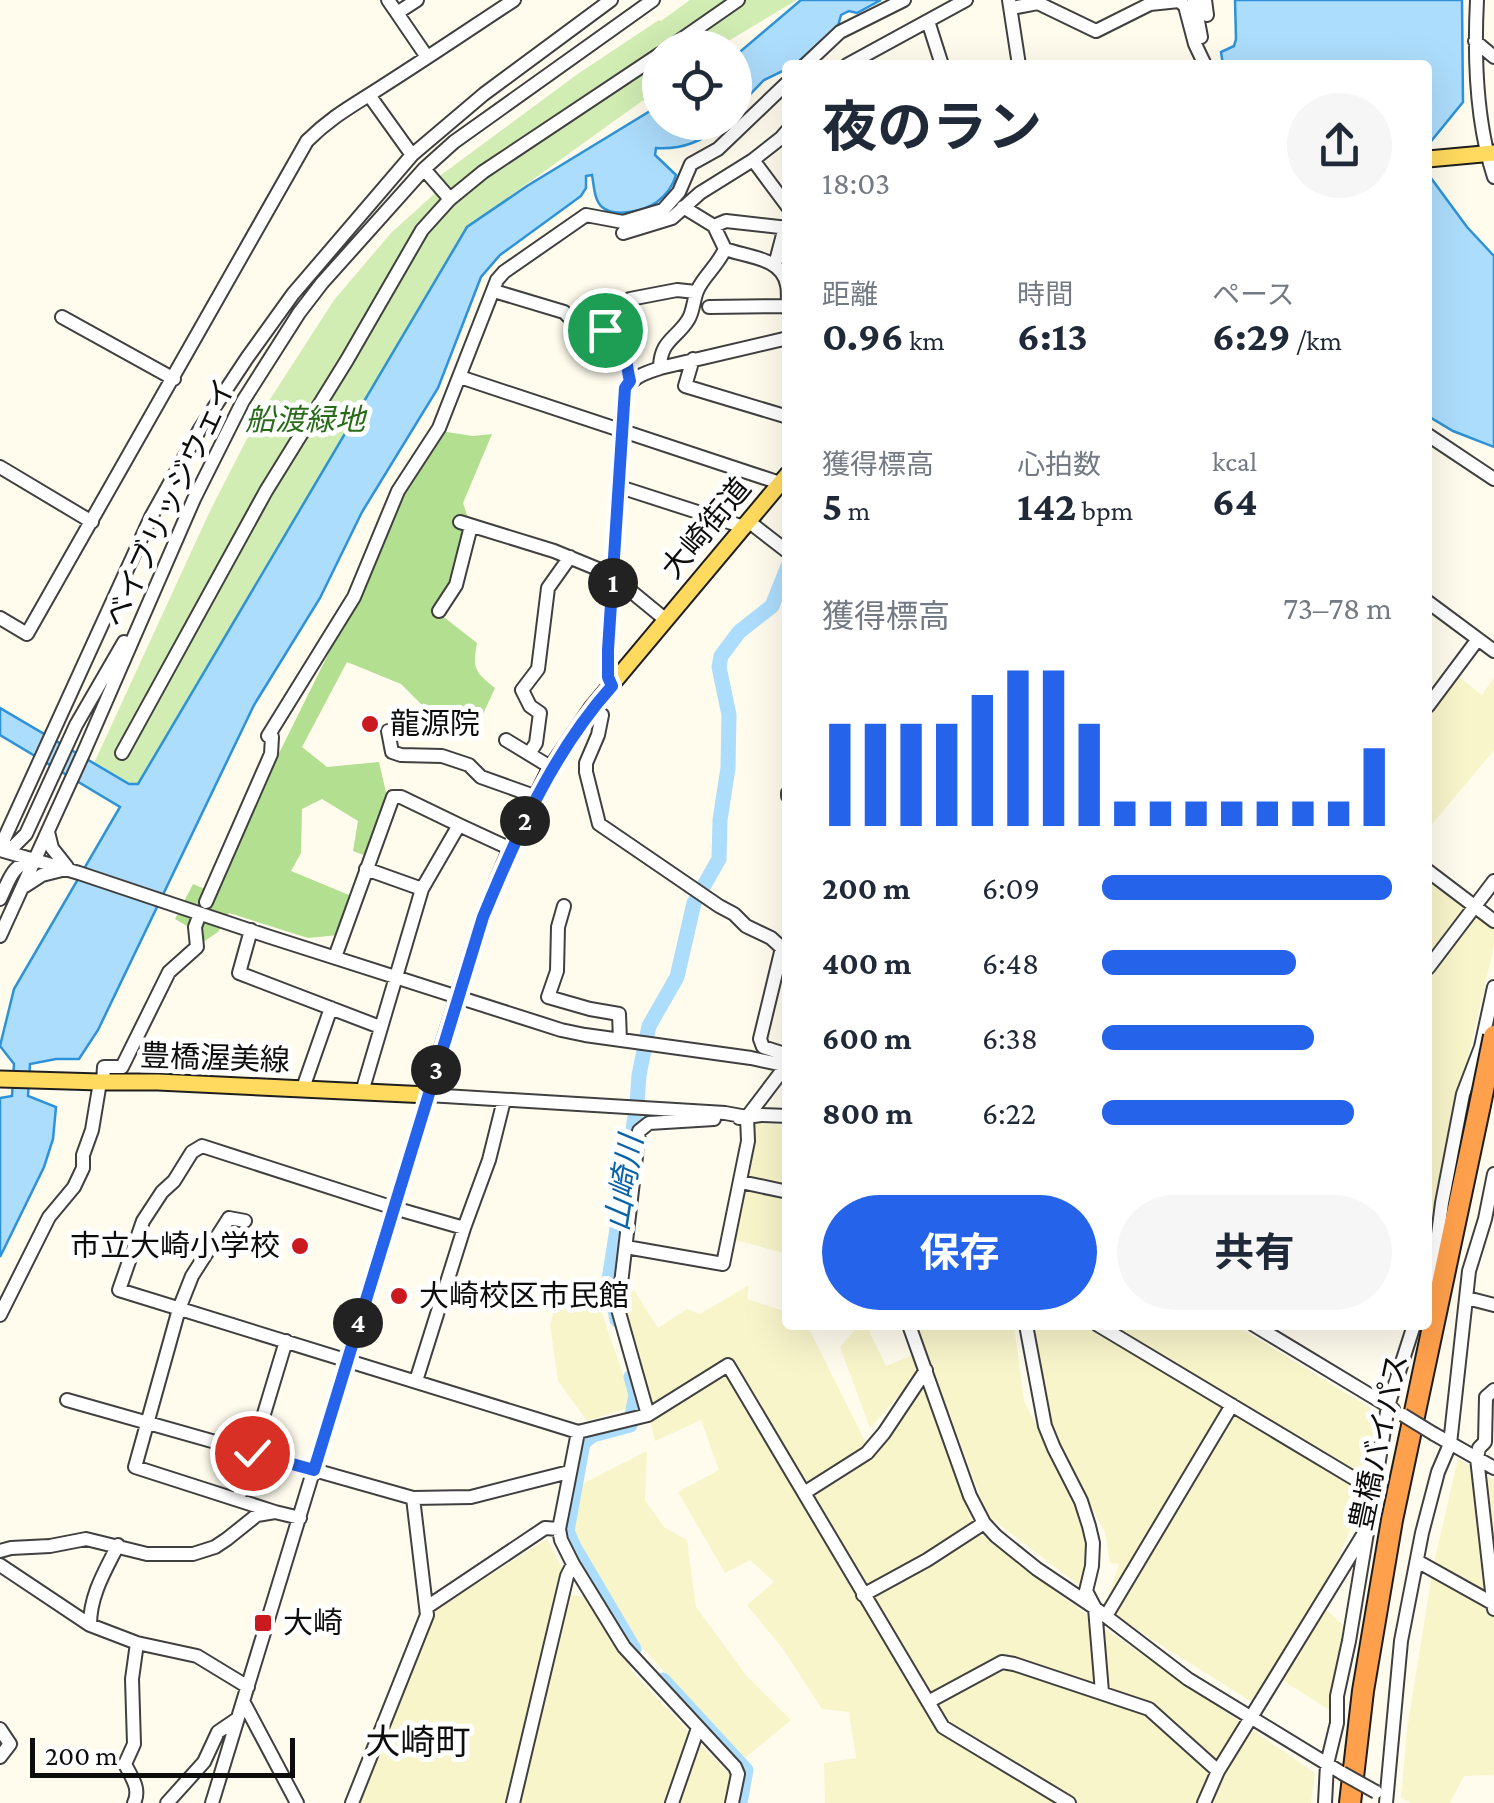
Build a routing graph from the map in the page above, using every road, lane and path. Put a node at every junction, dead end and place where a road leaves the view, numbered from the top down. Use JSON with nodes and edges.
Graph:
{"nodes":[{"id":1,"x":388,"y":0,"type":"edge"},
{"id":2,"x":417,"y":0,"type":"edge"},
{"id":3,"x":514,"y":0,"type":"edge"},
{"id":4,"x":598,"y":0,"type":"edge"},
{"id":5,"x":611,"y":0,"type":"edge"},
{"id":6,"x":654,"y":0,"type":"edge"},
{"id":7,"x":738,"y":0,"type":"edge"},
{"id":8,"x":904,"y":0,"type":"edge"},
{"id":9,"x":966,"y":0,"type":"edge"},
{"id":10,"x":1194,"y":0,"type":"edge"},
{"id":11,"x":1205,"y":0,"type":"edge"},
{"id":12,"x":1477,"y":0,"type":"edge"},
{"id":13,"x":1011,"y":4,"type":"edge"},
{"id":14,"x":398,"y":13,"type":"junction"},
{"id":15,"x":1206,"y":15,"type":"dead end"},
{"id":16,"x":928,"y":21,"type":"junction"},
{"id":17,"x":695,"y":30,"type":"edge"},
{"id":18,"x":1475,"y":41,"type":"junction"},
{"id":19,"x":540,"y":52,"type":"junction"},
{"id":20,"x":427,"y":57,"type":"junction"},
{"id":21,"x":1494,"y":57,"type":"edge"},
{"id":22,"x":810,"y":60,"type":"edge"},
{"id":23,"x":856,"y":60,"type":"edge"},
{"id":24,"x":940,"y":60,"type":"edge"},
{"id":25,"x":1018,"y":60,"type":"edge"},
{"id":26,"x":1203,"y":60,"type":"edge"},
{"id":27,"x":1205,"y":60,"type":"edge"},
{"id":28,"x":642,"y":66,"type":"edge"},
{"id":29,"x":782,"y":88,"type":"edge"},
{"id":30,"x":369,"y":95,"type":"junction"},
{"id":31,"x":782,"y":137,"type":"edge"},
{"id":32,"x":1487,"y":154,"type":"edge"},
{"id":33,"x":412,"y":155,"type":"junction"},
{"id":34,"x":1432,"y":158,"type":"edge"},
{"id":35,"x":752,"y":160,"type":"junction"},
{"id":36,"x":424,"y":170,"type":"junction"},
{"id":37,"x":1494,"y":177,"type":"edge"},
{"id":38,"x":450,"y":198,"type":"junction"},
{"id":39,"x":782,"y":198,"type":"edge"},
{"id":40,"x":678,"y":206,"type":"junction"},
{"id":41,"x":714,"y":226,"type":"junction"},
{"id":42,"x":782,"y":227,"type":"edge"},
{"id":43,"x":623,"y":234,"type":"dead end"},
{"id":44,"x":782,"y":240,"type":"edge"},
{"id":45,"x":726,"y":249,"type":"junction"},
{"id":46,"x":774,"y":265,"type":"junction"},
{"id":47,"x":782,"y":275,"type":"edge"},
{"id":48,"x":494,"y":291,"type":"junction"},
{"id":49,"x":696,"y":292,"type":"junction"},
{"id":50,"x":709,"y":307,"type":"dead end"},
{"id":51,"x":782,"y":308,"type":"edge"},
{"id":52,"x":62,"y":317,"type":"dead end"},
{"id":53,"x":614,"y":335,"type":"junction"},
{"id":54,"x":782,"y":339,"type":"edge"},
{"id":55,"x":692,"y":359,"type":"junction"},
{"id":56,"x":660,"y":368,"type":"junction"},
{"id":57,"x":460,"y":378,"type":"junction"},
{"id":58,"x":174,"y":379,"type":"junction"},
{"id":59,"x":630,"y":381,"type":"junction"},
{"id":60,"x":782,"y":416,"type":"edge"},
{"id":61,"x":622,"y":432,"type":"junction"},
{"id":62,"x":1432,"y":438,"type":"edge"},
{"id":63,"x":0,"y":466,"type":"edge"},
{"id":64,"x":782,"y":477,"type":"edge"},
{"id":65,"x":1494,"y":479,"type":"edge"},
{"id":66,"x":782,"y":480,"type":"edge"},
{"id":67,"x":620,"y":487,"type":"junction"},
{"id":68,"x":92,"y":522,"type":"junction"},
{"id":69,"x":746,"y":524,"type":"junction"},
{"id":70,"x":782,"y":548,"type":"edge"},
{"id":71,"x":570,"y":557,"type":"junction"},
{"id":72,"x":613,"y":578,"type":"junction"},
{"id":73,"x":1432,"y":605,"type":"edge"},
{"id":74,"x":146,"y":608,"type":"junction"},
{"id":75,"x":439,"y":611,"type":"dead end"},
{"id":76,"x":0,"y":618,"type":"edge"},
{"id":77,"x":666,"y":620,"type":"junction"},
{"id":78,"x":1478,"y":638,"type":"junction"},
{"id":79,"x":1494,"y":651,"type":"edge"},
{"id":80,"x":612,"y":686,"type":"junction"},
{"id":81,"x":1432,"y":701,"type":"edge"},
{"id":82,"x":592,"y":708,"type":"junction"},
{"id":83,"x":388,"y":731,"type":"dead end"},
{"id":84,"x":506,"y":740,"type":"dead end"},
{"id":85,"x":122,"y":753,"type":"dead end"},
{"id":86,"x":529,"y":754,"type":"junction"},
{"id":87,"x":552,"y":768,"type":"junction"},
{"id":88,"x":537,"y":797,"type":"junction"},
{"id":89,"x":6,"y":825,"type":"edge"},
{"id":90,"x":459,"y":825,"type":"junction"},
{"id":91,"x":48,"y":832,"type":"junction"},
{"id":92,"x":0,"y":849,"type":"edge"},
{"id":93,"x":511,"y":849,"type":"junction"},
{"id":94,"x":36,"y":859,"type":"junction"},
{"id":95,"x":366,"y":869,"type":"junction"},
{"id":96,"x":74,"y":871,"type":"junction"},
{"id":97,"x":1432,"y":874,"type":"edge"},
{"id":98,"x":1494,"y":881,"type":"edge"},
{"id":99,"x":22,"y":887,"type":"junction"},
{"id":100,"x":422,"y":889,"type":"junction"},
{"id":101,"x":0,"y":900,"type":"edge"},
{"id":102,"x":206,"y":902,"type":"dead end"},
{"id":103,"x":564,"y":906,"type":"dead end"},
{"id":104,"x":1474,"y":906,"type":"junction"},
{"id":105,"x":198,"y":920,"type":"dead end"},
{"id":106,"x":1494,"y":921,"type":"edge"},
{"id":107,"x":250,"y":930,"type":"junction"},
{"id":108,"x":0,"y":936,"type":"edge"},
{"id":109,"x":782,"y":948,"type":"edge"},
{"id":110,"x":782,"y":948,"type":"edge"},
{"id":111,"x":335,"y":957,"type":"junction"},
{"id":112,"x":1432,"y":963,"type":"edge"},
{"id":113,"x":396,"y":976,"type":"junction"},
{"id":114,"x":1494,"y":986,"type":"edge"},
{"id":115,"x":459,"y":996,"type":"junction"},
{"id":116,"x":331,"y":1008,"type":"junction"},
{"id":117,"x":380,"y":1027,"type":"junction"},
{"id":118,"x":1494,"y":1036,"type":"edge"},
{"id":119,"x":620,"y":1040,"type":"junction"},
{"id":120,"x":782,"y":1059,"type":"edge"},
{"id":121,"x":782,"y":1061,"type":"edge"},
{"id":122,"x":782,"y":1069,"type":"edge"},
{"id":123,"x":14,"y":1080,"type":"edge"},
{"id":124,"x":102,"y":1082,"type":"junction"},
{"id":125,"x":303,"y":1088,"type":"junction"},
{"id":126,"x":362,"y":1092,"type":"junction"},
{"id":127,"x":428,"y":1095,"type":"junction"},
{"id":128,"x":504,"y":1100,"type":"junction"},
{"id":129,"x":1484,"y":1101,"type":"edge"},
{"id":130,"x":782,"y":1116,"type":"edge"},
{"id":131,"x":747,"y":1117,"type":"junction"},
{"id":132,"x":1494,"y":1174,"type":"edge"},
{"id":133,"x":741,"y":1182,"type":"junction"},
{"id":134,"x":782,"y":1191,"type":"edge"},
{"id":135,"x":394,"y":1208,"type":"junction"},
{"id":136,"x":244,"y":1221,"type":"dead end"},
{"id":137,"x":464,"y":1228,"type":"junction"},
{"id":138,"x":626,"y":1246,"type":"junction"},
{"id":139,"x":1432,"y":1269,"type":"edge"},
{"id":140,"x":1467,"y":1298,"type":"junction"},
{"id":141,"x":1494,"y":1305,"type":"edge"},
{"id":142,"x":179,"y":1308,"type":"junction"},
{"id":143,"x":0,"y":1316,"type":"edge"},
{"id":144,"x":910,"y":1330,"type":"edge"},
{"id":145,"x":1027,"y":1330,"type":"edge"},
{"id":146,"x":1106,"y":1330,"type":"edge"},
{"id":147,"x":1262,"y":1330,"type":"edge"},
{"id":148,"x":1412,"y":1330,"type":"edge"},
{"id":149,"x":286,"y":1342,"type":"junction"},
{"id":150,"x":347,"y":1361,"type":"junction"},
{"id":151,"x":926,"y":1370,"type":"junction"},
{"id":152,"x":416,"y":1382,"type":"junction"},
{"id":153,"x":1494,"y":1390,"type":"edge"},
{"id":154,"x":67,"y":1400,"type":"dead end"},
{"id":155,"x":1232,"y":1405,"type":"junction"},
{"id":156,"x":1388,"y":1406,"type":"junction"},
{"id":157,"x":638,"y":1417,"type":"junction"},
{"id":158,"x":148,"y":1422,"type":"junction"},
{"id":159,"x":578,"y":1432,"type":"junction"},
{"id":160,"x":1450,"y":1444,"type":"junction"},
{"id":161,"x":252,"y":1453,"type":"junction"},
{"id":162,"x":1477,"y":1458,"type":"junction"},
{"id":163,"x":1494,"y":1468,"type":"edge"},
{"id":164,"x":314,"y":1470,"type":"junction"},
{"id":165,"x":569,"y":1472,"type":"junction"},
{"id":166,"x":1376,"y":1488,"type":"junction"},
{"id":167,"x":804,"y":1493,"type":"junction"},
{"id":168,"x":413,"y":1498,"type":"junction"},
{"id":169,"x":238,"y":1500,"type":"junction"},
{"id":170,"x":275,"y":1512,"type":"junction"},
{"id":171,"x":300,"y":1518,"type":"junction"},
{"id":172,"x":984,"y":1523,"type":"junction"},
{"id":173,"x":559,"y":1529,"type":"junction"},
{"id":174,"x":1366,"y":1532,"type":"junction"},
{"id":175,"x":118,"y":1545,"type":"junction"},
{"id":176,"x":0,"y":1551,"type":"edge"},
{"id":177,"x":1417,"y":1561,"type":"junction"},
{"id":178,"x":573,"y":1564,"type":"junction"},
{"id":179,"x":0,"y":1565,"type":"edge"},
{"id":180,"x":863,"y":1595,"type":"junction"},
{"id":181,"x":1494,"y":1606,"type":"edge"},
{"id":182,"x":427,"y":1607,"type":"junction"},
{"id":183,"x":1101,"y":1612,"type":"junction"},
{"id":184,"x":90,"y":1624,"type":"junction"},
{"id":185,"x":137,"y":1643,"type":"junction"},
{"id":186,"x":248,"y":1687,"type":"junction"},
{"id":187,"x":1102,"y":1692,"type":"junction"},
{"id":188,"x":243,"y":1701,"type":"junction"},
{"id":189,"x":928,"y":1702,"type":"junction"},
{"id":190,"x":237,"y":1719,"type":"junction"},
{"id":191,"x":1250,"y":1719,"type":"junction"},
{"id":192,"x":698,"y":1728,"type":"junction"},
{"id":193,"x":0,"y":1730,"type":"edge"},
{"id":194,"x":0,"y":1757,"type":"edge"},
{"id":195,"x":1327,"y":1764,"type":"junction"},
{"id":196,"x":1218,"y":1772,"type":"junction"},
{"id":197,"x":1381,"y":1800,"type":"edge"},
{"id":198,"x":134,"y":1803,"type":"edge"},
{"id":199,"x":167,"y":1803,"type":"edge"},
{"id":200,"x":212,"y":1803,"type":"edge"},
{"id":201,"x":296,"y":1803,"type":"edge"},
{"id":202,"x":352,"y":1803,"type":"edge"},
{"id":203,"x":513,"y":1803,"type":"edge"},
{"id":204,"x":672,"y":1803,"type":"edge"},
{"id":205,"x":732,"y":1803,"type":"edge"},
{"id":206,"x":1069,"y":1803,"type":"edge"},
{"id":207,"x":1204,"y":1803,"type":"edge"},
{"id":208,"x":1326,"y":1803,"type":"edge"},
{"id":209,"x":1350,"y":1803,"type":"edge"}],
"edges":[{"from":1,"to":14,"type":"street"},
{"from":2,"to":14,"type":"street"},
{"from":3,"to":20,"type":"street"},
{"from":4,"to":19,"type":"street"},
{"from":5,"to":19,"type":"street","name":"ベイブリッジウェイ"},
{"from":6,"to":36,"type":"street","name":"ベイブリッジウェイ"},
{"from":7,"to":17,"type":"street"},
{"from":8,"to":22,"type":"street"},
{"from":9,"to":16,"type":"street"},
{"from":10,"to":27,"type":"street"},
{"from":11,"to":15,"type":"street"},
{"from":12,"to":18,"type":"street"},
{"from":13,"to":25,"type":"street"},
{"from":13,"to":26,"type":"street"},
{"from":14,"to":20,"type":"street"},
{"from":16,"to":23,"type":"street"},
{"from":16,"to":24,"type":"street"},
{"from":18,"to":21,"type":"street"},
{"from":18,"to":32,"type":"street"},
{"from":19,"to":33,"type":"street","name":"ベイブリッジウェイ"},
{"from":20,"to":30,"type":"street"},
{"from":28,"to":38,"type":"street"},
{"from":29,"to":40,"type":"street"},
{"from":30,"to":33,"type":"street"},
{"from":30,"to":58,"type":"street"},
{"from":31,"to":35,"type":"street"},
{"from":32,"to":34,"type":"main road"},
{"from":32,"to":37,"type":"street"},
{"from":33,"to":89,"type":"street","name":"ベイブリッジウェイ"},
{"from":35,"to":39,"type":"street"},
{"from":35,"to":40,"type":"street"},
{"from":36,"to":38,"type":"street"},
{"from":36,"to":74,"type":"street","name":"ベイブリッジウェイ"},
{"from":38,"to":85,"type":"street"},
{"from":40,"to":41,"type":"street"},
{"from":40,"to":43,"type":"street"},
{"from":40,"to":48,"type":"street"},
{"from":41,"to":42,"type":"street"},
{"from":41,"to":45,"type":"street"},
{"from":44,"to":46,"type":"street"},
{"from":45,"to":46,"type":"street"},
{"from":45,"to":49,"type":"street"},
{"from":46,"to":47,"type":"street"},
{"from":48,"to":53,"type":"street"},
{"from":48,"to":57,"type":"street"},
{"from":49,"to":53,"type":"street"},
{"from":49,"to":56,"type":"street"},
{"from":50,"to":51,"type":"street"},
{"from":52,"to":58,"type":"street"},
{"from":53,"to":59,"type":"street"},
{"from":54,"to":55,"type":"street"},
{"from":55,"to":56,"type":"street"},
{"from":55,"to":60,"type":"street"},
{"from":56,"to":59,"type":"street"},
{"from":57,"to":61,"type":"street"},
{"from":57,"to":102,"type":"street"},
{"from":58,"to":68,"type":"street"},
{"from":59,"to":61,"type":"street"},
{"from":61,"to":64,"type":"street"},
{"from":61,"to":67,"type":"street"},
{"from":62,"to":65,"type":"street"},
{"from":63,"to":68,"type":"street"},
{"from":66,"to":69,"type":"main road","name":"大崎街道"},
{"from":67,"to":69,"type":"street"},
{"from":67,"to":72,"type":"street"},
{"from":68,"to":76,"type":"street"},
{"from":69,"to":70,"type":"street"},
{"from":69,"to":77,"type":"main road","name":"大崎街道"},
{"from":71,"to":72,"type":"street"},
{"from":71,"to":75,"type":"street"},
{"from":71,"to":86,"type":"street"},
{"from":72,"to":77,"type":"street"},
{"from":72,"to":80,"type":"street"},
{"from":73,"to":78,"type":"street"},
{"from":74,"to":91,"type":"street","name":"ベイブリッジウェイ"},
{"from":74,"to":92,"type":"street"},
{"from":77,"to":80,"type":"main road","name":"大崎街道"},
{"from":78,"to":79,"type":"street"},
{"from":78,"to":81,"type":"street"},
{"from":80,"to":82,"type":"main road","name":"大崎街道"},
{"from":82,"to":87,"type":"main road","name":"大崎街道"},
{"from":82,"to":109,"type":"street"},
{"from":83,"to":88,"type":"street"},
{"from":84,"to":86,"type":"street"},
{"from":86,"to":87,"type":"street"},
{"from":87,"to":88,"type":"main road","name":"大崎街道"},
{"from":88,"to":93,"type":"main road","name":"大崎街道"},
{"from":89,"to":92,"type":"street","name":"ベイブリッジウェイ"},
{"from":90,"to":93,"type":"street"},
{"from":90,"to":95,"type":"street"},
{"from":90,"to":100,"type":"street"},
{"from":91,"to":94,"type":"street","name":"ベイブリッジウェイ"},
{"from":91,"to":96,"type":"street"},
{"from":92,"to":94,"type":"street"},
{"from":93,"to":115,"type":"main road","name":"大崎街道"},
{"from":94,"to":96,"type":"street"},
{"from":94,"to":99,"type":"street","name":"ベイブリッジウェイ"},
{"from":94,"to":101,"type":"street"},
{"from":95,"to":100,"type":"street"},
{"from":95,"to":111,"type":"street"},
{"from":96,"to":99,"type":"street"},
{"from":96,"to":107,"type":"street"},
{"from":97,"to":104,"type":"street"},
{"from":98,"to":104,"type":"street"},
{"from":99,"to":108,"type":"street","name":"ベイブリッジウェイ"},
{"from":100,"to":113,"type":"street"},
{"from":103,"to":119,"type":"street"},
{"from":104,"to":106,"type":"street"},
{"from":104,"to":112,"type":"street"},
{"from":105,"to":124,"type":"street"},
{"from":107,"to":111,"type":"street"},
{"from":107,"to":116,"type":"street"},
{"from":110,"to":120,"type":"street"},
{"from":111,"to":113,"type":"street"},
{"from":113,"to":115,"type":"street"},
{"from":113,"to":117,"type":"street"},
{"from":114,"to":129,"type":"street"},
{"from":115,"to":119,"type":"street"},
{"from":115,"to":127,"type":"main road","name":"大崎街道"},
{"from":116,"to":117,"type":"street"},
{"from":116,"to":125,"type":"street"},
{"from":117,"to":126,"type":"street"},
{"from":118,"to":129,"type":"highway","name":"豊橋バイパス","bridge":true},
{"from":119,"to":121,"type":"street"},
{"from":122,"to":131,"type":"street"},
{"from":123,"to":124,"type":"main road","name":"豊橋渥美線"},
{"from":124,"to":125,"type":"main road","name":"豊橋渥美線"},
{"from":124,"to":143,"type":"street"},
{"from":125,"to":126,"type":"main road","name":"豊橋渥美線"},
{"from":126,"to":127,"type":"main road","name":"豊橋渥美線"},
{"from":127,"to":128,"type":"street"},
{"from":127,"to":135,"type":"street"},
{"from":128,"to":131,"type":"street"},
{"from":128,"to":137,"type":"street"},
{"from":129,"to":139,"type":"street"},
{"from":129,"to":197,"type":"highway","name":"豊橋バイパス"},
{"from":129,"to":209,"type":"highway","name":"豊橋バイパス"},
{"from":130,"to":131,"type":"street"},
{"from":131,"to":133,"type":"street"},
{"from":131,"to":138,"type":"street"},
{"from":132,"to":140,"type":"street"},
{"from":133,"to":134,"type":"street"},
{"from":133,"to":138,"type":"street"},
{"from":135,"to":137,"type":"street"},
{"from":135,"to":142,"type":"street"},
{"from":135,"to":150,"type":"street"},
{"from":136,"to":142,"type":"street"},
{"from":137,"to":152,"type":"street"},
{"from":138,"to":157,"type":"street"},
{"from":140,"to":141,"type":"street"},
{"from":140,"to":160,"type":"street"},
{"from":142,"to":149,"type":"street"},
{"from":142,"to":158,"type":"street"},
{"from":144,"to":151,"type":"street"},
{"from":145,"to":183,"type":"street"},
{"from":146,"to":155,"type":"street"},
{"from":147,"to":156,"type":"street"},
{"from":148,"to":156,"type":"street"},
{"from":149,"to":150,"type":"street"},
{"from":149,"to":161,"type":"street"},
{"from":150,"to":152,"type":"street"},
{"from":150,"to":164,"type":"street"},
{"from":151,"to":167,"type":"street"},
{"from":151,"to":172,"type":"street"},
{"from":152,"to":159,"type":"street"},
{"from":153,"to":162,"type":"street"},
{"from":154,"to":158,"type":"street"},
{"from":155,"to":166,"type":"street"},
{"from":155,"to":183,"type":"street"},
{"from":156,"to":160,"type":"street","bridge":true},
{"from":156,"to":166,"type":"street"},
{"from":157,"to":159,"type":"street"},
{"from":157,"to":167,"type":"street"},
{"from":158,"to":161,"type":"street"},
{"from":158,"to":169,"type":"street"},
{"from":159,"to":165,"type":"street"},
{"from":160,"to":162,"type":"street"},
{"from":160,"to":177,"type":"street"},
{"from":161,"to":164,"type":"street"},
{"from":161,"to":169,"type":"street"},
{"from":162,"to":163,"type":"street"},
{"from":162,"to":181,"type":"street"},
{"from":164,"to":168,"type":"street"},
{"from":164,"to":171,"type":"street"},
{"from":165,"to":168,"type":"street"},
{"from":165,"to":173,"type":"street"},
{"from":166,"to":174,"type":"street"},
{"from":167,"to":180,"type":"street"},
{"from":168,"to":182,"type":"street"},
{"from":169,"to":170,"type":"street"},
{"from":170,"to":171,"type":"street"},
{"from":170,"to":175,"type":"street"},
{"from":171,"to":186,"type":"street"},
{"from":172,"to":180,"type":"street"},
{"from":172,"to":183,"type":"street"},
{"from":173,"to":178,"type":"street"},
{"from":173,"to":182,"type":"street"},
{"from":174,"to":191,"type":"street"},
{"from":174,"to":195,"type":"street"},
{"from":175,"to":176,"type":"street"},
{"from":175,"to":184,"type":"street"},
{"from":177,"to":181,"type":"street"},
{"from":177,"to":197,"type":"street"},
{"from":178,"to":192,"type":"street"},
{"from":178,"to":203,"type":"street"},
{"from":179,"to":184,"type":"street"},
{"from":180,"to":189,"type":"street"},
{"from":182,"to":202,"type":"street"},
{"from":183,"to":187,"type":"street"},
{"from":183,"to":191,"type":"street"},
{"from":184,"to":185,"type":"street"},
{"from":185,"to":186,"type":"street"},
{"from":185,"to":198,"type":"street"},
{"from":186,"to":188,"type":"street"},
{"from":187,"to":189,"type":"street"},
{"from":187,"to":196,"type":"street"},
{"from":188,"to":190,"type":"street"},
{"from":188,"to":201,"type":"street"},
{"from":189,"to":206,"type":"street"},
{"from":190,"to":199,"type":"street"},
{"from":190,"to":200,"type":"street"},
{"from":191,"to":195,"type":"street"},
{"from":191,"to":196,"type":"street"},
{"from":192,"to":204,"type":"street"},
{"from":192,"to":205,"type":"street"},
{"from":193,"to":194,"type":"street"},
{"from":195,"to":197,"type":"street","bridge":true},
{"from":195,"to":208,"type":"street"},
{"from":196,"to":207,"type":"street"}]}
